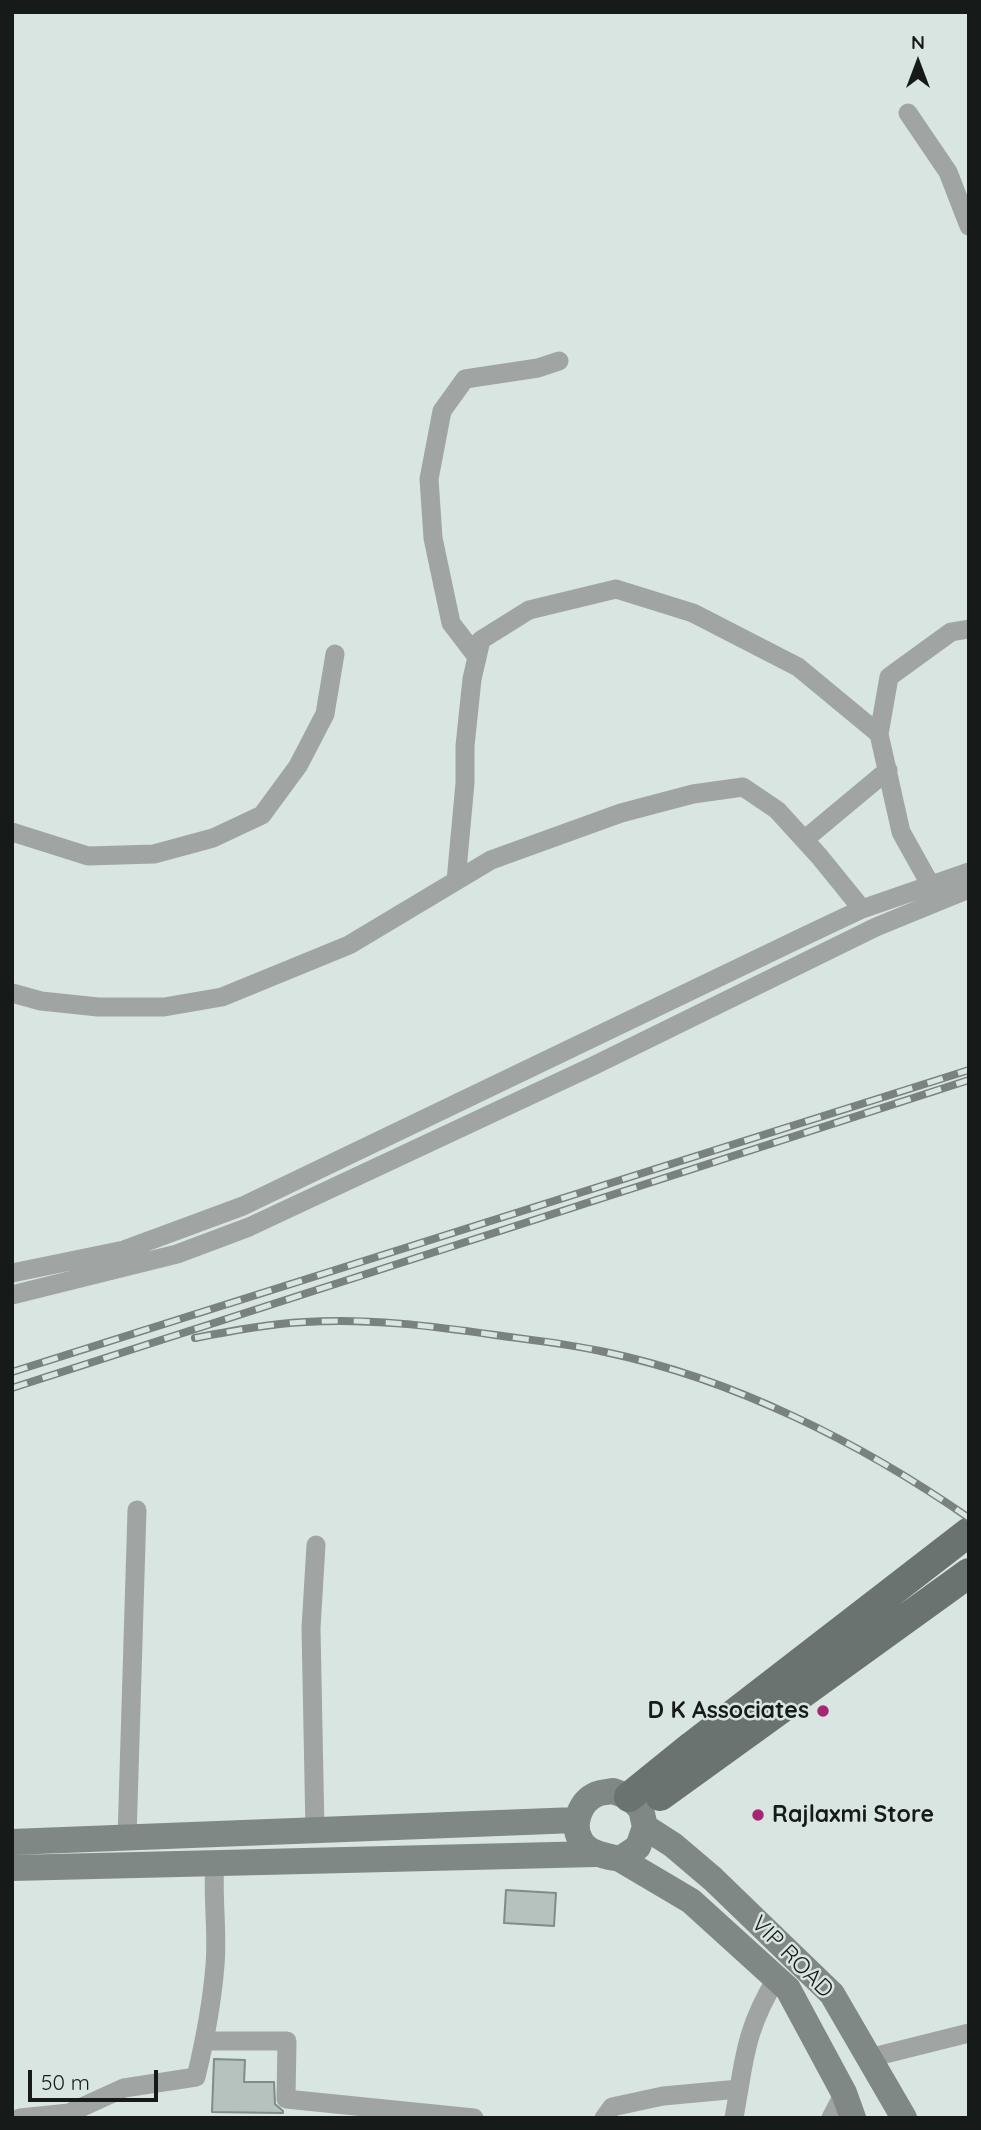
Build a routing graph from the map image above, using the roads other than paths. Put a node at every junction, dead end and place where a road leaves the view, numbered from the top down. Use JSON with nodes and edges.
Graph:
{"nodes":[{"id":1,"x":908,"y":113,"type":"dead end"},
{"id":2,"x":969,"y":226,"type":"edge"},
{"id":3,"x":559,"y":361,"type":"dead end"},
{"id":4,"x":969,"y":629,"type":"edge"},
{"id":5,"x":335,"y":654,"type":"dead end"},
{"id":6,"x":477,"y":657,"type":"junction"},
{"id":7,"x":879,"y":734,"type":"junction"},
{"id":8,"x":888,"y":771,"type":"junction"},
{"id":9,"x":12,"y":832,"type":"edge"},
{"id":10,"x":804,"y":840,"type":"junction"},
{"id":11,"x":969,"y":872,"type":"edge"},
{"id":12,"x":456,"y":881,"type":"junction"},
{"id":13,"x":930,"y":884,"type":"junction"},
{"id":14,"x":969,"y":889,"type":"edge"},
{"id":15,"x":862,"y":909,"type":"junction"},
{"id":16,"x":12,"y":993,"type":"edge"},
{"id":17,"x":12,"y":1273,"type":"edge"},
{"id":18,"x":12,"y":1295,"type":"edge"},
{"id":19,"x":137,"y":1510,"type":"dead end"},
{"id":20,"x":969,"y":1532,"type":"edge"},
{"id":21,"x":316,"y":1545,"type":"dead end"},
{"id":22,"x":969,"y":1573,"type":"edge"},
{"id":23,"x":638,"y":1811,"type":"junction"},
{"id":24,"x":576,"y":1821,"type":"junction"},
{"id":25,"x":315,"y":1831,"type":"junction"},
{"id":26,"x":127,"y":1838,"type":"junction"},
{"id":27,"x":12,"y":1842,"type":"edge"},
{"id":28,"x":608,"y":1856,"type":"junction"},
{"id":29,"x":215,"y":1862,"type":"junction"},
{"id":30,"x":12,"y":1868,"type":"edge"},
{"id":31,"x":776,"y":1979,"type":"junction"},
{"id":32,"x":969,"y":2034,"type":"edge"},
{"id":33,"x":204,"y":2041,"type":"junction"},
{"id":34,"x":869,"y":2058,"type":"junction"},
{"id":35,"x":739,"y":2089,"type":"junction"},
{"id":36,"x":849,"y":2106,"type":"edge"},
{"id":37,"x":20,"y":2118,"type":"edge"},
{"id":38,"x":474,"y":2118,"type":"edge"},
{"id":39,"x":604,"y":2118,"type":"edge"},
{"id":40,"x":734,"y":2118,"type":"edge"},
{"id":41,"x":831,"y":2118,"type":"edge"},
{"id":42,"x":904,"y":2118,"type":"edge"}],
"edges":[{"from":1,"to":2,"type":"street"},
{"from":3,"to":6,"type":"street"},
{"from":4,"to":7,"type":"street"},
{"from":5,"to":9,"type":"street"},
{"from":6,"to":7,"type":"street"},
{"from":6,"to":12,"type":"street"},
{"from":7,"to":8,"type":"street"},
{"from":8,"to":10,"type":"street"},
{"from":8,"to":13,"type":"street"},
{"from":10,"to":12,"type":"street"},
{"from":10,"to":15,"type":"street"},
{"from":11,"to":13,"type":"street"},
{"from":12,"to":16,"type":"street"},
{"from":13,"to":15,"type":"street"},
{"from":14,"to":18,"type":"street"},
{"from":15,"to":17,"type":"street"},
{"from":19,"to":26,"type":"street"},
{"from":20,"to":23,"type":"main road"},
{"from":21,"to":25,"type":"street"},
{"from":22,"to":23,"type":"main road"},
{"from":23,"to":24,"type":"main road"},
{"from":23,"to":28,"type":"main road"},
{"from":23,"to":34,"type":"main road","name":"VIP ROAD"},
{"from":24,"to":25,"type":"main road"},
{"from":24,"to":28,"type":"main road"},
{"from":25,"to":26,"type":"main road"},
{"from":26,"to":27,"type":"main road"},
{"from":28,"to":29,"type":"main road"},
{"from":28,"to":31,"type":"main road","name":"VIP ROAD"},
{"from":29,"to":30,"type":"main road"},
{"from":29,"to":33,"type":"street"},
{"from":31,"to":35,"type":"street"},
{"from":31,"to":36,"type":"main road","name":"VIP ROAD"},
{"from":32,"to":34,"type":"street"},
{"from":33,"to":37,"type":"street"},
{"from":33,"to":38,"type":"street"},
{"from":34,"to":42,"type":"main road","name":"VIP ROAD"},
{"from":35,"to":39,"type":"street"},
{"from":35,"to":40,"type":"street"},
{"from":36,"to":41,"type":"street"}]}
